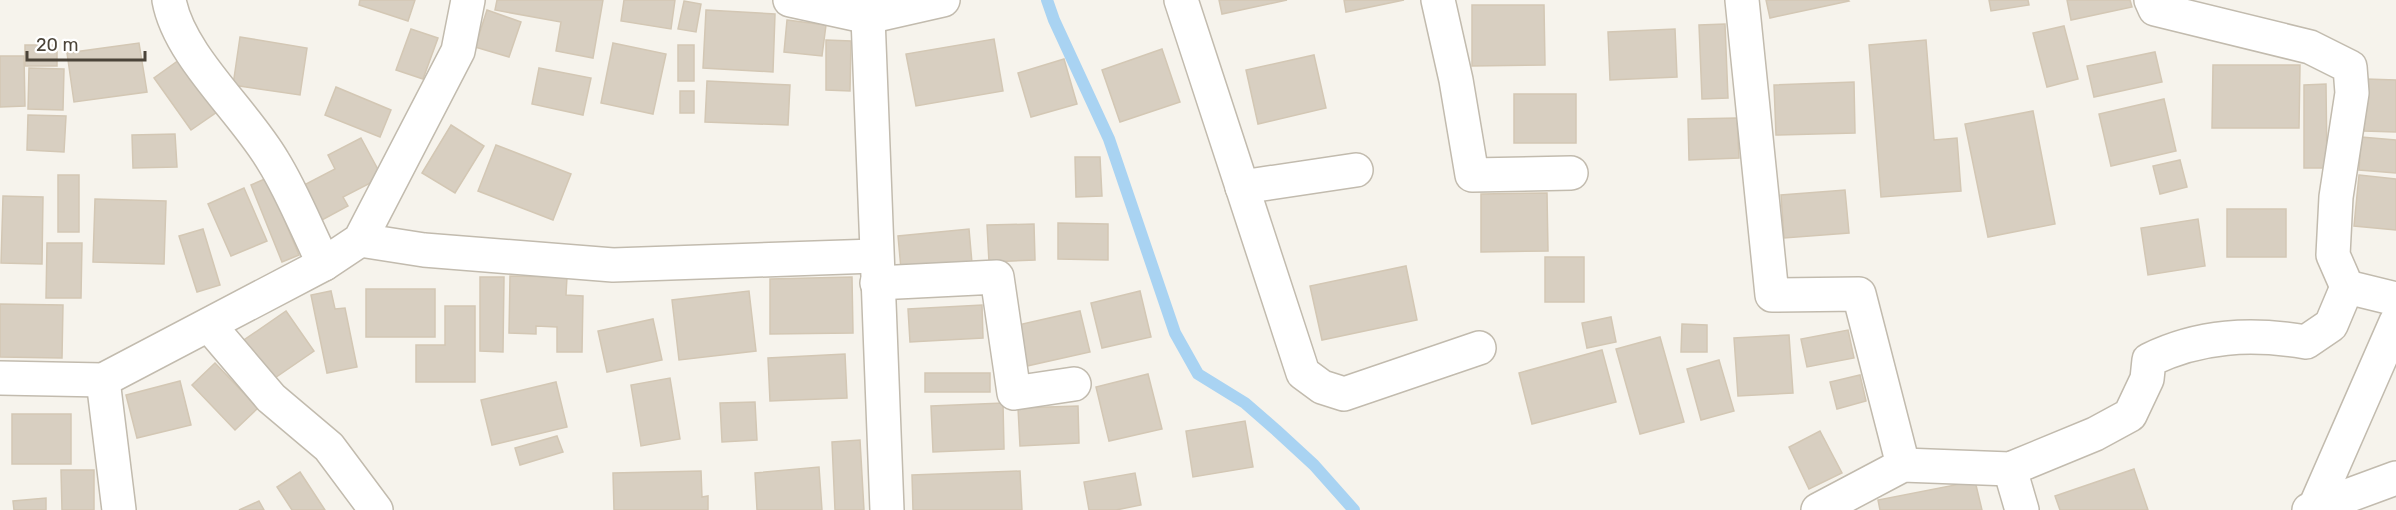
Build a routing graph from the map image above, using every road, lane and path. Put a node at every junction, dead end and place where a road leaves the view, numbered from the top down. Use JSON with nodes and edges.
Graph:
{"nodes":[{"id":1,"x":169,"y":0,"type":"edge"},
{"id":2,"x":468,"y":0,"type":"edge"},
{"id":3,"x":790,"y":0,"type":"edge"},
{"id":4,"x":943,"y":0,"type":"edge"},
{"id":5,"x":1181,"y":0,"type":"edge"},
{"id":6,"x":1438,"y":0,"type":"edge"},
{"id":7,"x":1742,"y":0,"type":"edge"},
{"id":8,"x":2151,"y":0,"type":"edge"},
{"id":9,"x":868,"y":17,"type":"junction"},
{"id":10,"x":1356,"y":170,"type":"dead end"},
{"id":11,"x":1571,"y":173,"type":"dead end"},
{"id":12,"x":1242,"y":187,"type":"junction"},
{"id":13,"x":360,"y":240,"type":"junction"},
{"id":14,"x":324,"y":264,"type":"junction"},
{"id":15,"x":876,"y":269,"type":"junction"},
{"id":16,"x":2347,"y":287,"type":"junction"},
{"id":17,"x":2396,"y":299,"type":"edge"},
{"id":18,"x":2396,"y":322,"type":"edge"},
{"id":19,"x":209,"y":325,"type":"junction"},
{"id":20,"x":1479,"y":348,"type":"dead end"},
{"id":21,"x":0,"y":378,"type":"edge"},
{"id":22,"x":103,"y":380,"type":"junction"},
{"id":23,"x":1074,"y":384,"type":"dead end"},
{"id":24,"x":1903,"y":465,"type":"junction"},
{"id":25,"x":2010,"y":469,"type":"junction"},
{"id":26,"x":2396,"y":478,"type":"edge"},
{"id":27,"x":2312,"y":509,"type":"edge"},
{"id":28,"x":119,"y":510,"type":"edge"},
{"id":29,"x":376,"y":510,"type":"edge"},
{"id":30,"x":887,"y":510,"type":"edge"},
{"id":31,"x":1818,"y":510,"type":"edge"},
{"id":32,"x":2022,"y":510,"type":"edge"}],
"edges":[{"from":1,"to":14,"type":"street"},
{"from":2,"to":13,"type":"street"},
{"from":3,"to":9,"type":"street"},
{"from":4,"to":9,"type":"street"},
{"from":5,"to":12,"type":"street"},
{"from":6,"to":11,"type":"street"},
{"from":7,"to":24,"type":"street"},
{"from":8,"to":16,"type":"street"},
{"from":9,"to":15,"type":"street"},
{"from":10,"to":12,"type":"street"},
{"from":12,"to":20,"type":"street"},
{"from":13,"to":14,"type":"street"},
{"from":13,"to":15,"type":"street"},
{"from":14,"to":19,"type":"street"},
{"from":15,"to":23,"type":"street"},
{"from":15,"to":30,"type":"street"},
{"from":16,"to":17,"type":"street"},
{"from":16,"to":25,"type":"street"},
{"from":18,"to":27,"type":"street"},
{"from":19,"to":22,"type":"street"},
{"from":19,"to":29,"type":"street"},
{"from":21,"to":22,"type":"street"},
{"from":22,"to":28,"type":"street"},
{"from":24,"to":25,"type":"street"},
{"from":24,"to":31,"type":"street"},
{"from":25,"to":32,"type":"street"},
{"from":26,"to":27,"type":"street"}]}
